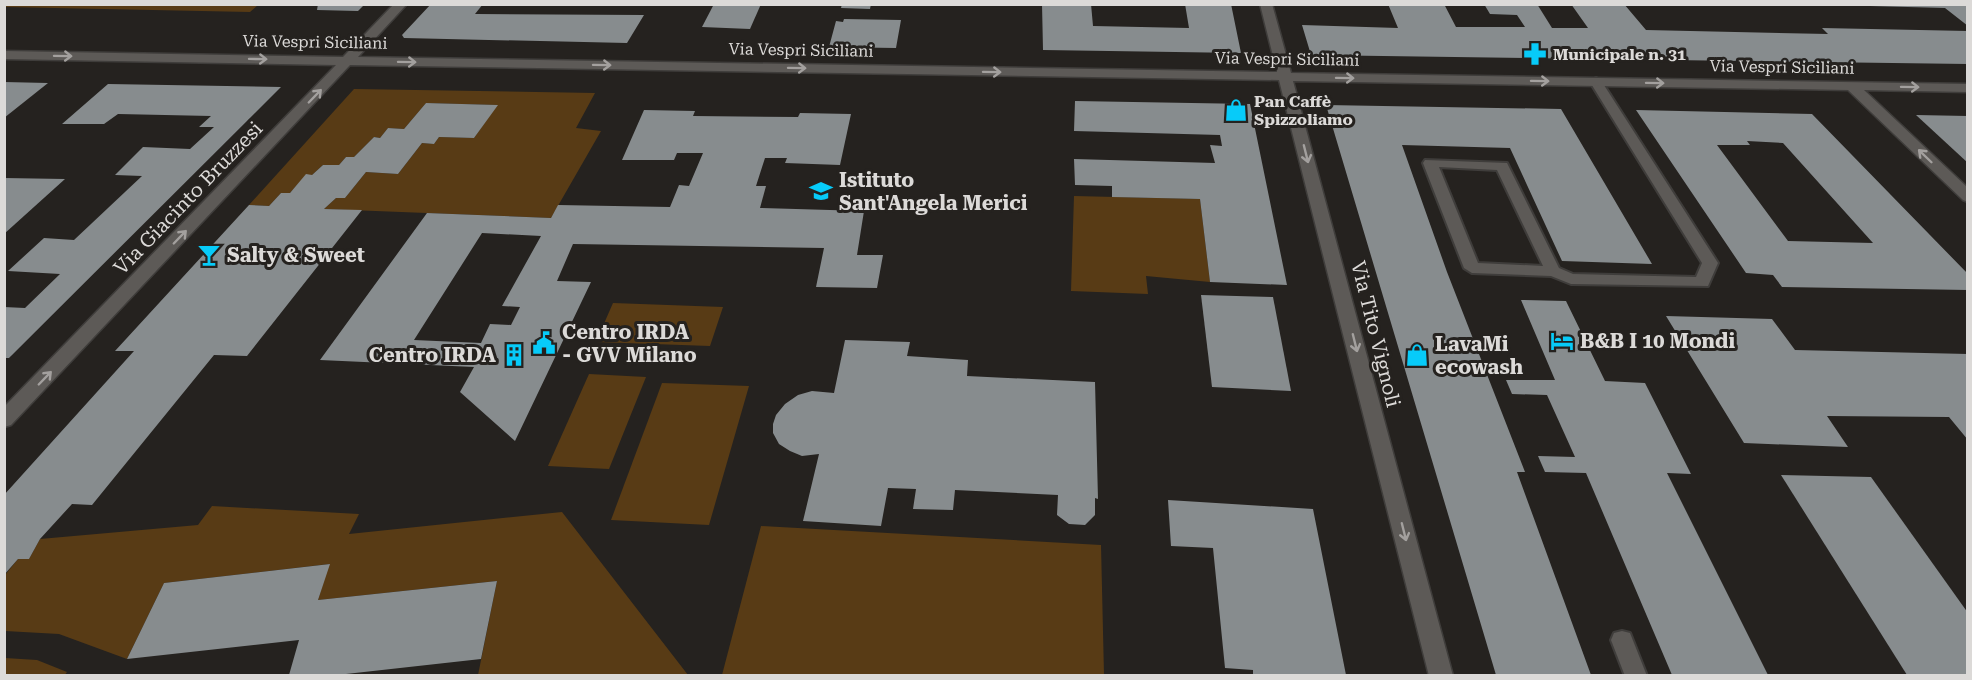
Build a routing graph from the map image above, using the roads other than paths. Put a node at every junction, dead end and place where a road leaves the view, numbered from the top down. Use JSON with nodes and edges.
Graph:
{"nodes":[{"id":1,"x":401,"y":4,"type":"edge"},
{"id":2,"x":1266,"y":4,"type":"edge"},
{"id":3,"x":4,"y":55,"type":"edge"},
{"id":4,"x":349,"y":60,"type":"junction"},
{"id":5,"x":1287,"y":77,"type":"junction"},
{"id":6,"x":1596,"y":82,"type":"junction"},
{"id":7,"x":1852,"y":86,"type":"junction"},
{"id":8,"x":1968,"y":88,"type":"edge"},
{"id":9,"x":1968,"y":197,"type":"edge"},
{"id":10,"x":1553,"y":271,"type":"junction"},
{"id":11,"x":4,"y":420,"type":"edge"},
{"id":12,"x":1622,"y":640,"type":"dead end"},
{"id":13,"x":1441,"y":675,"type":"edge"},
{"id":14,"x":1636,"y":675,"type":"edge"}],
"edges":[{"from":1,"to":4,"type":"street","name":"Via Giacinto Bruzzesi"},
{"from":2,"to":5,"type":"street","name":"Via Tito Vignoli"},
{"from":3,"to":4,"type":"street","name":"Via Vespri Siciliani","one_way":true},
{"from":4,"to":5,"type":"street","name":"Via Vespri Siciliani","one_way":true},
{"from":11,"to":4,"type":"street","name":"Via Giacinto Bruzzesi","one_way":true},
{"from":5,"to":6,"type":"street","name":"Via Vespri Siciliani","one_way":true},
{"from":5,"to":13,"type":"street","name":"Via Tito Vignoli","one_way":true},
{"from":6,"to":7,"type":"street","name":"Via Vespri Siciliani","one_way":true},
{"from":6,"to":10,"type":"lane"},
{"from":7,"to":8,"type":"street","name":"Via Vespri Siciliani","one_way":true},
{"from":9,"to":7,"type":"street","one_way":true},
{"from":10,"to":10,"type":"lane"},
{"from":12,"to":14,"type":"lane"}]}
